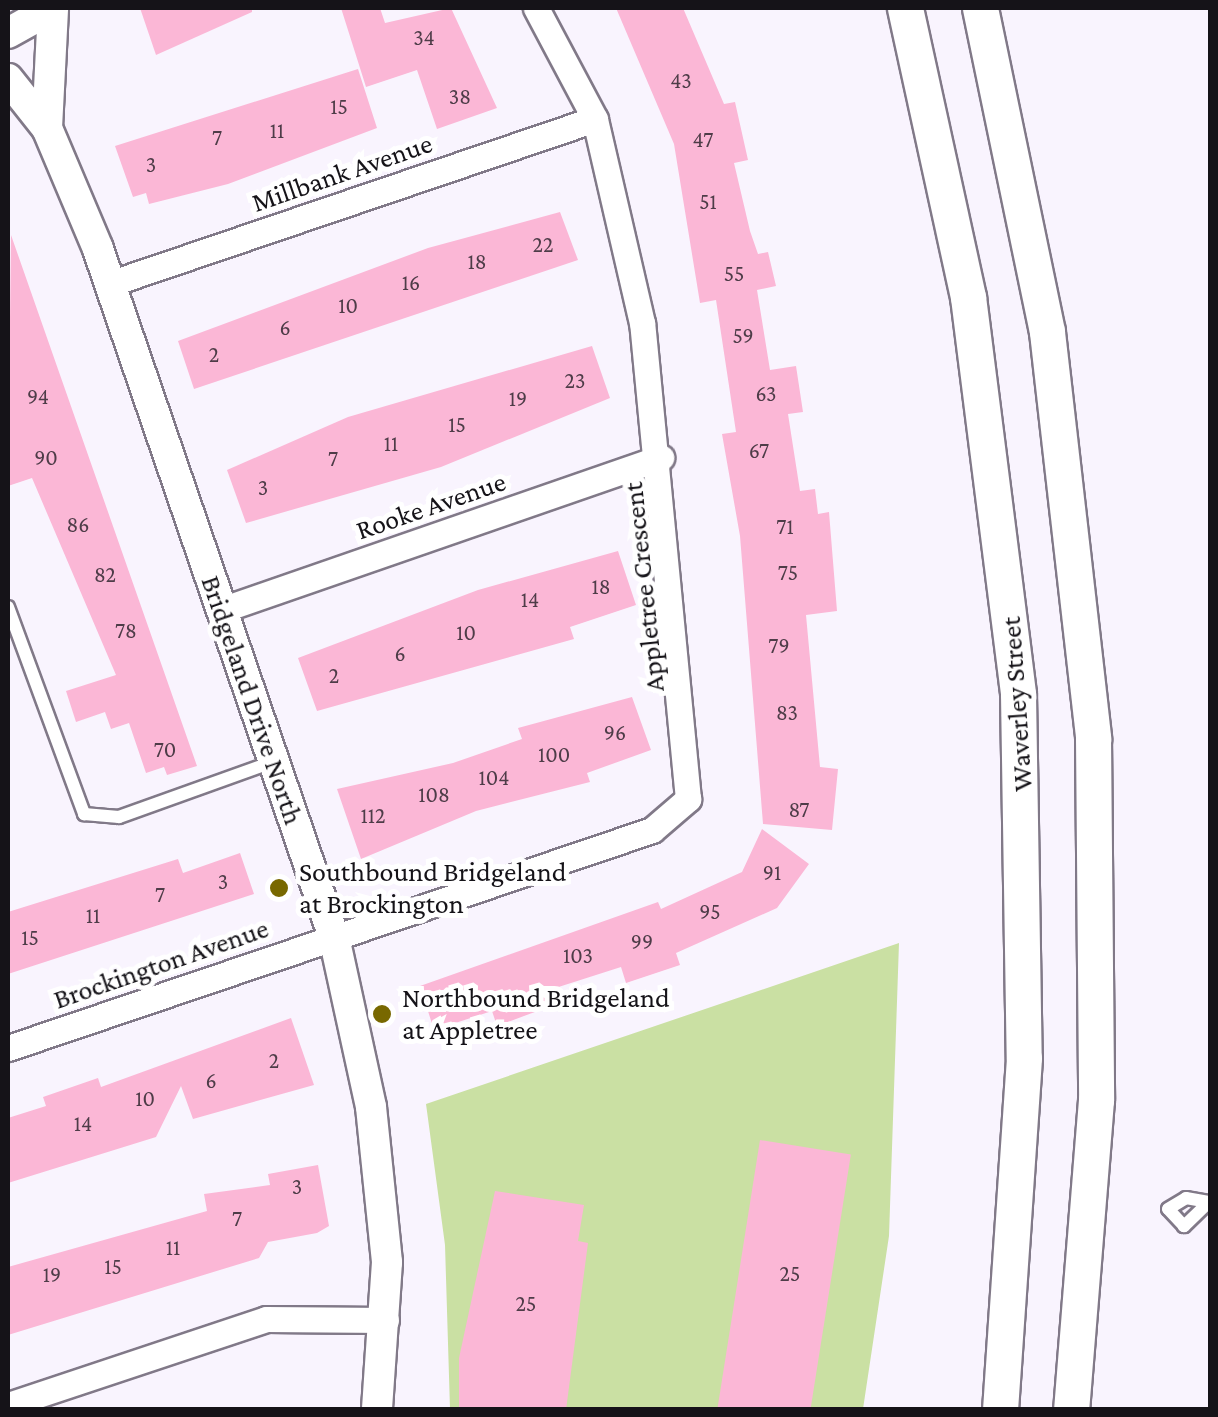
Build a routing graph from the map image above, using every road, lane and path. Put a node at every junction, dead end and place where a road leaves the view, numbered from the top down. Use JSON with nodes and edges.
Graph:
{"nodes":[{"id":1,"x":53,"y":8,"type":"edge"},
{"id":2,"x":536,"y":8,"type":"edge"},
{"id":3,"x":905,"y":8,"type":"edge"},
{"id":4,"x":980,"y":8,"type":"edge"},
{"id":5,"x":8,"y":34,"type":"edge"},
{"id":6,"x":8,"y":80,"type":"edge"},
{"id":7,"x":595,"y":118,"type":"junction"},
{"id":8,"x":47,"y":128,"type":"junction"},
{"id":9,"x":109,"y":284,"type":"junction"},
{"id":10,"x":661,"y":458,"type":"junction"},
{"id":11,"x":8,"y":607,"type":"edge"},
{"id":12,"x":220,"y":610,"type":"junction"},
{"id":13,"x":273,"y":762,"type":"junction"},
{"id":14,"x":334,"y":937,"type":"junction"},
{"id":15,"x":8,"y":1048,"type":"edge"},
{"id":16,"x":386,"y":1320,"type":"junction"},
{"id":17,"x":8,"y":1404,"type":"edge"},
{"id":18,"x":378,"y":1410,"type":"edge"},
{"id":19,"x":1000,"y":1410,"type":"edge"},
{"id":20,"x":1071,"y":1410,"type":"edge"}],
"edges":[{"from":1,"to":5,"type":"street"},
{"from":1,"to":8,"type":"street","name":"Bridgeland Drive North"},
{"from":2,"to":7,"type":"street","name":"Appletree Crescent"},
{"from":3,"to":19,"type":"main road","name":"Waverley Street"},
{"from":4,"to":20,"type":"main road"},
{"from":6,"to":8,"type":"street","name":"Bridgeland Drive North"},
{"from":7,"to":9,"type":"street","name":"Millbank Avenue"},
{"from":7,"to":10,"type":"street","name":"Appletree Crescent"},
{"from":8,"to":9,"type":"street","name":"Bridgeland Drive North"},
{"from":9,"to":12,"type":"street","name":"Bridgeland Drive North"},
{"from":10,"to":12,"type":"street","name":"Rooke Avenue"},
{"from":10,"to":14,"type":"street","name":"Appletree Crescent"},
{"from":11,"to":13,"type":"lane"},
{"from":12,"to":13,"type":"street","name":"Bridgeland Drive North"},
{"from":13,"to":14,"type":"street","name":"Bridgeland Drive North"},
{"from":14,"to":15,"type":"street","name":"Brockington Avenue"},
{"from":14,"to":16,"type":"street","name":"Bridgeland Drive North"},
{"from":16,"to":17,"type":"street"},
{"from":16,"to":18,"type":"street","name":"Bridgeland Drive North"}]}
